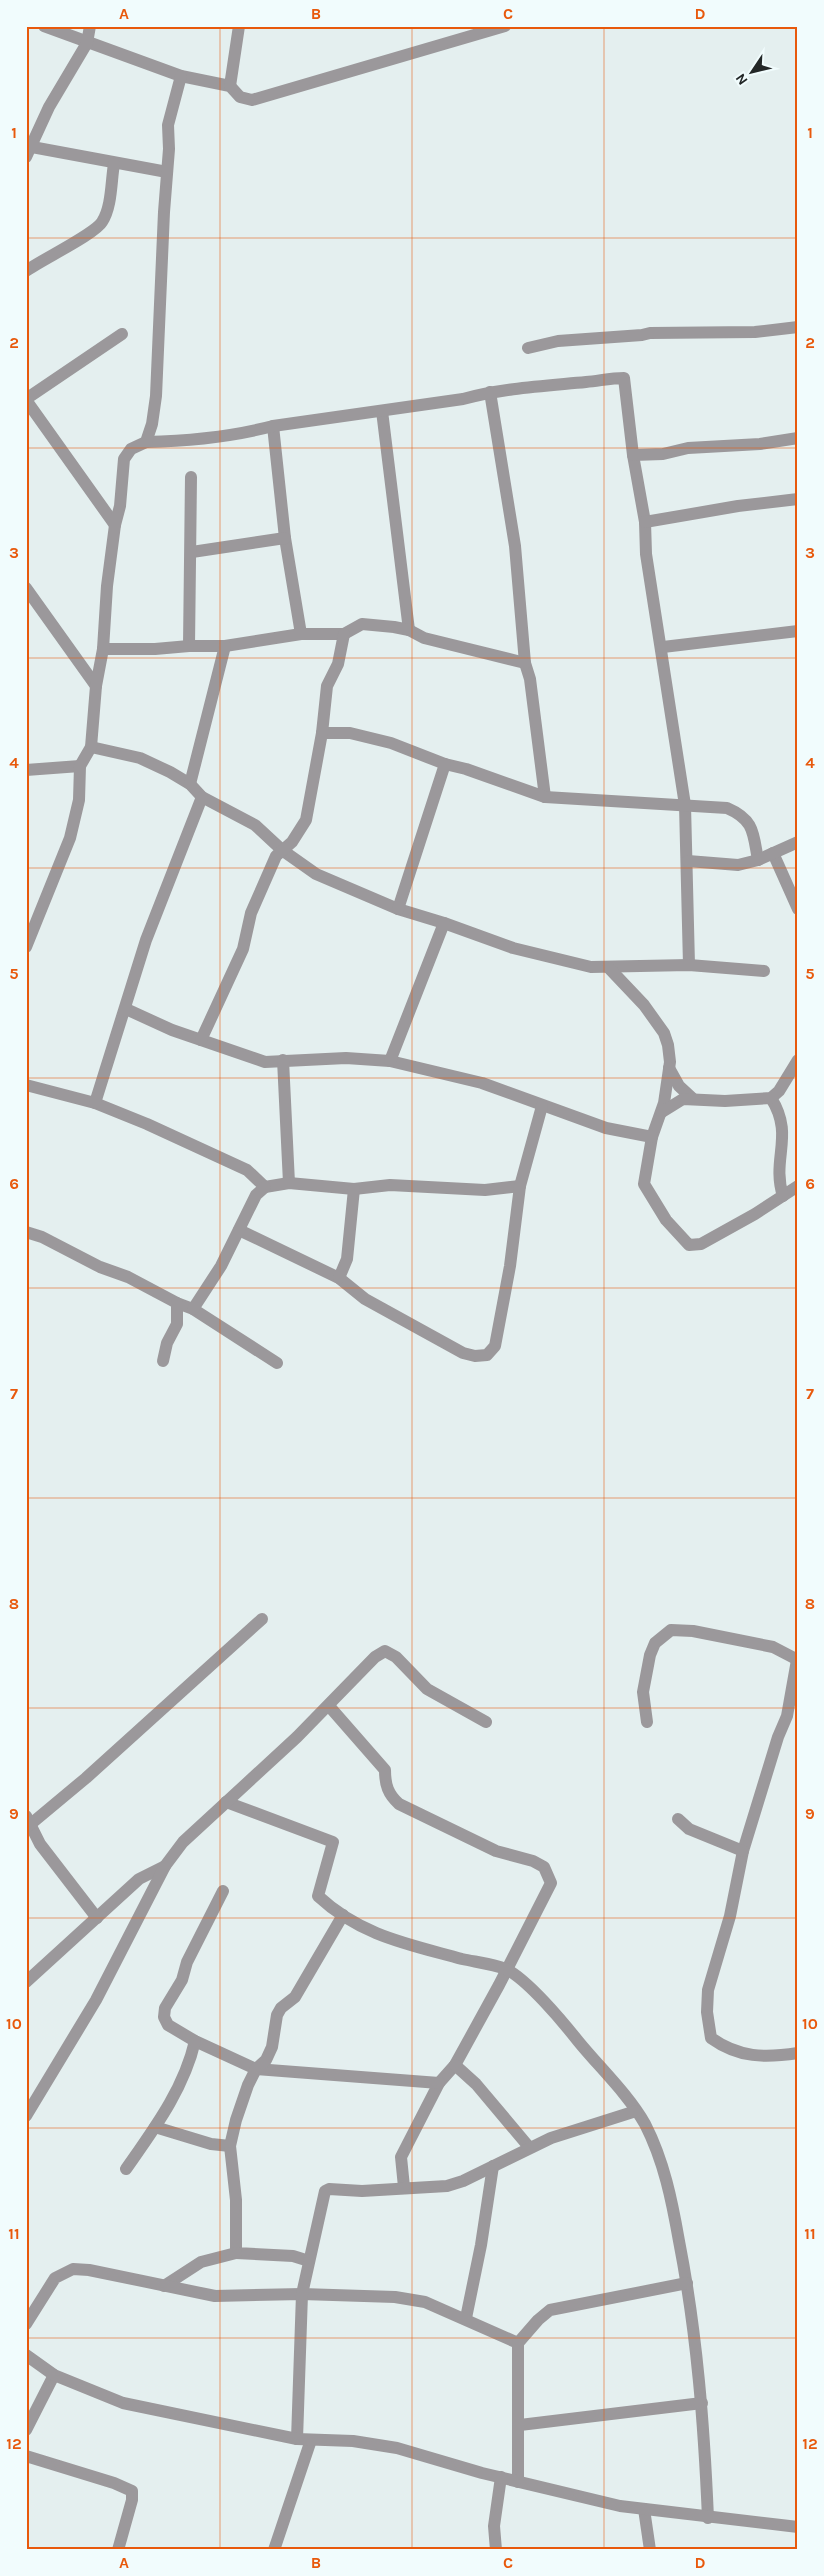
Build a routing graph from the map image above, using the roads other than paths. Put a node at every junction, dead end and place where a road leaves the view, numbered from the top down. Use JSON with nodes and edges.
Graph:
{"nodes":[{"id":1,"x":44,"y":26,"type":"edge"},
{"id":2,"x":90,"y":26,"type":"edge"},
{"id":3,"x":239,"y":26,"type":"edge"},
{"id":4,"x":505,"y":26,"type":"edge"},
{"id":5,"x":87,"y":43,"type":"junction"},
{"id":6,"x":181,"y":76,"type":"junction"},
{"id":7,"x":230,"y":86,"type":"junction"},
{"id":8,"x":29,"y":152,"type":"edge"},
{"id":9,"x":114,"y":164,"type":"junction"},
{"id":10,"x":167,"y":172,"type":"junction"},
{"id":11,"x":29,"y":264,"type":"edge"},
{"id":12,"x":798,"y":327,"type":"edge"},
{"id":13,"x":122,"y":334,"type":"dead end"},
{"id":14,"x":528,"y":348,"type":"dead end"},
{"id":15,"x":490,"y":392,"type":"junction"},
{"id":16,"x":26,"y":400,"type":"edge"},
{"id":17,"x":382,"y":411,"type":"junction"},
{"id":18,"x":273,"y":426,"type":"junction"},
{"id":19,"x":798,"y":438,"type":"edge"},
{"id":20,"x":146,"y":442,"type":"junction"},
{"id":21,"x":633,"y":456,"type":"junction"},
{"id":22,"x":191,"y":477,"type":"dead end"},
{"id":23,"x":798,"y":499,"type":"edge"},
{"id":24,"x":645,"y":522,"type":"junction"},
{"id":25,"x":115,"y":525,"type":"junction"},
{"id":26,"x":285,"y":538,"type":"junction"},
{"id":27,"x":192,"y":552,"type":"junction"},
{"id":28,"x":26,"y":588,"type":"edge"},
{"id":29,"x":409,"y":630,"type":"junction"},
{"id":30,"x":798,"y":631,"type":"edge"},
{"id":31,"x":301,"y":634,"type":"junction"},
{"id":32,"x":344,"y":634,"type":"junction"},
{"id":33,"x":189,"y":646,"type":"junction"},
{"id":34,"x":225,"y":646,"type":"junction"},
{"id":35,"x":663,"y":647,"type":"junction"},
{"id":36,"x":103,"y":649,"type":"junction"},
{"id":37,"x":525,"y":663,"type":"junction"},
{"id":38,"x":96,"y":686,"type":"junction"},
{"id":39,"x":322,"y":733,"type":"junction"},
{"id":40,"x":91,"y":746,"type":"junction"},
{"id":41,"x":445,"y":764,"type":"junction"},
{"id":42,"x":80,"y":766,"type":"junction"},
{"id":43,"x":26,"y":770,"type":"edge"},
{"id":44,"x":190,"y":784,"type":"junction"},
{"id":45,"x":202,"y":797,"type":"junction"},
{"id":46,"x":545,"y":797,"type":"junction"},
{"id":47,"x":685,"y":805,"type":"junction"},
{"id":48,"x":798,"y":842,"type":"edge"},
{"id":49,"x":282,"y":850,"type":"junction"},
{"id":50,"x":773,"y":853,"type":"junction"},
{"id":51,"x":758,"y":860,"type":"junction"},
{"id":52,"x":688,"y":861,"type":"junction"},
{"id":53,"x":398,"y":909,"type":"junction"},
{"id":54,"x":798,"y":909,"type":"edge"},
{"id":55,"x":444,"y":922,"type":"junction"},
{"id":56,"x":26,"y":947,"type":"edge"},
{"id":57,"x":689,"y":965,"type":"junction"},
{"id":58,"x":608,"y":967,"type":"junction"},
{"id":59,"x":764,"y":971,"type":"dead end"},
{"id":60,"x":126,"y":1009,"type":"junction"},
{"id":61,"x":201,"y":1040,"type":"junction"},
{"id":62,"x":283,"y":1060,"type":"junction"},
{"id":63,"x":798,"y":1060,"type":"edge"},
{"id":64,"x":390,"y":1061,"type":"junction"},
{"id":65,"x":669,"y":1068,"type":"junction"},
{"id":66,"x":26,"y":1085,"type":"edge"},
{"id":67,"x":692,"y":1098,"type":"junction"},
{"id":68,"x":771,"y":1098,"type":"junction"},
{"id":69,"x":95,"y":1102,"type":"junction"},
{"id":70,"x":542,"y":1106,"type":"junction"},
{"id":71,"x":662,"y":1112,"type":"junction"},
{"id":72,"x":652,"y":1137,"type":"junction"},
{"id":73,"x":289,"y":1183,"type":"junction"},
{"id":74,"x":265,"y":1186,"type":"junction"},
{"id":75,"x":520,"y":1186,"type":"junction"},
{"id":76,"x":798,"y":1186,"type":"edge"},
{"id":77,"x":354,"y":1189,"type":"junction"},
{"id":78,"x":783,"y":1196,"type":"junction"},
{"id":79,"x":239,"y":1230,"type":"junction"},
{"id":80,"x":26,"y":1232,"type":"edge"},
{"id":81,"x":339,"y":1278,"type":"junction"},
{"id":82,"x":177,"y":1304,"type":"junction"},
{"id":83,"x":194,"y":1309,"type":"junction"},
{"id":84,"x":163,"y":1362,"type":"dead end"},
{"id":85,"x":277,"y":1363,"type":"dead end"},
{"id":86,"x":262,"y":1619,"type":"dead end"},
{"id":87,"x":798,"y":1660,"type":"edge"},
{"id":88,"x":329,"y":1706,"type":"junction"},
{"id":89,"x":486,"y":1722,"type":"dead end"},
{"id":90,"x":647,"y":1722,"type":"dead end"},
{"id":91,"x":226,"y":1802,"type":"junction"},
{"id":92,"x":678,"y":1819,"type":"dead end"},
{"id":93,"x":28,"y":1823,"type":"edge"},
{"id":94,"x":743,"y":1851,"type":"junction"},
{"id":95,"x":166,"y":1866,"type":"junction"},
{"id":96,"x":223,"y":1891,"type":"dead end"},
{"id":97,"x":343,"y":1915,"type":"junction"},
{"id":98,"x":97,"y":1918,"type":"junction"},
{"id":99,"x":506,"y":1970,"type":"junction"},
{"id":100,"x":26,"y":1982,"type":"edge"},
{"id":101,"x":196,"y":2041,"type":"junction"},
{"id":102,"x":798,"y":2053,"type":"edge"},
{"id":103,"x":455,"y":2065,"type":"junction"},
{"id":104,"x":256,"y":2069,"type":"junction"},
{"id":105,"x":439,"y":2083,"type":"junction"},
{"id":106,"x":636,"y":2111,"type":"junction"},
{"id":107,"x":26,"y":2116,"type":"edge"},
{"id":108,"x":155,"y":2127,"type":"junction"},
{"id":109,"x":230,"y":2146,"type":"junction"},
{"id":110,"x":529,"y":2147,"type":"junction"},
{"id":111,"x":493,"y":2166,"type":"junction"},
{"id":112,"x":126,"y":2169,"type":"dead end"},
{"id":113,"x":404,"y":2187,"type":"junction"},
{"id":114,"x":236,"y":2253,"type":"junction"},
{"id":115,"x":309,"y":2261,"type":"junction"},
{"id":116,"x":687,"y":2282,"type":"junction"},
{"id":117,"x":164,"y":2286,"type":"junction"},
{"id":118,"x":302,"y":2294,"type":"junction"},
{"id":119,"x":466,"y":2318,"type":"junction"},
{"id":120,"x":26,"y":2324,"type":"edge"},
{"id":121,"x":518,"y":2343,"type":"junction"},
{"id":122,"x":26,"y":2356,"type":"edge"},
{"id":123,"x":54,"y":2375,"type":"junction"},
{"id":124,"x":702,"y":2403,"type":"junction"},
{"id":125,"x":520,"y":2426,"type":"junction"},
{"id":126,"x":26,"y":2430,"type":"edge"},
{"id":127,"x":297,"y":2439,"type":"junction"},
{"id":128,"x":311,"y":2440,"type":"junction"},
{"id":129,"x":26,"y":2456,"type":"edge"},
{"id":130,"x":501,"y":2477,"type":"junction"},
{"id":131,"x":518,"y":2482,"type":"junction"},
{"id":132,"x":644,"y":2509,"type":"junction"},
{"id":133,"x":708,"y":2518,"type":"junction"},
{"id":134,"x":798,"y":2527,"type":"edge"},
{"id":135,"x":118,"y":2550,"type":"edge"},
{"id":136,"x":274,"y":2550,"type":"edge"},
{"id":137,"x":496,"y":2550,"type":"edge"},
{"id":138,"x":650,"y":2550,"type":"edge"}],
"edges":[{"from":1,"to":5,"type":"street"},
{"from":2,"to":5,"type":"street"},
{"from":3,"to":7,"type":"street"},
{"from":4,"to":7,"type":"street"},
{"from":5,"to":6,"type":"street"},
{"from":5,"to":8,"type":"street"},
{"from":6,"to":7,"type":"street"},
{"from":6,"to":10,"type":"street"},
{"from":8,"to":9,"type":"street"},
{"from":9,"to":10,"type":"street"},
{"from":9,"to":11,"type":"street"},
{"from":10,"to":20,"type":"street"},
{"from":12,"to":14,"type":"street"},
{"from":13,"to":16,"type":"street"},
{"from":15,"to":17,"type":"street"},
{"from":15,"to":21,"type":"street"},
{"from":15,"to":37,"type":"street"},
{"from":16,"to":25,"type":"street"},
{"from":17,"to":18,"type":"street"},
{"from":17,"to":29,"type":"street"},
{"from":18,"to":20,"type":"street"},
{"from":18,"to":26,"type":"street"},
{"from":19,"to":21,"type":"street"},
{"from":20,"to":25,"type":"street"},
{"from":21,"to":24,"type":"street"},
{"from":22,"to":27,"type":"street"},
{"from":23,"to":24,"type":"street"},
{"from":24,"to":35,"type":"street"},
{"from":25,"to":36,"type":"street"},
{"from":26,"to":27,"type":"street"},
{"from":26,"to":31,"type":"street"},
{"from":27,"to":33,"type":"street"},
{"from":28,"to":38,"type":"street"},
{"from":29,"to":32,"type":"street"},
{"from":29,"to":37,"type":"street"},
{"from":30,"to":35,"type":"street"},
{"from":31,"to":32,"type":"street"},
{"from":31,"to":34,"type":"street"},
{"from":32,"to":39,"type":"street"},
{"from":33,"to":34,"type":"street"},
{"from":33,"to":36,"type":"street"},
{"from":34,"to":44,"type":"street"},
{"from":35,"to":47,"type":"street"},
{"from":36,"to":38,"type":"street"},
{"from":37,"to":46,"type":"street"},
{"from":38,"to":40,"type":"street"},
{"from":39,"to":41,"type":"street"},
{"from":39,"to":49,"type":"street"},
{"from":40,"to":42,"type":"street"},
{"from":40,"to":44,"type":"street"},
{"from":41,"to":46,"type":"street"},
{"from":41,"to":53,"type":"street"},
{"from":42,"to":43,"type":"street"},
{"from":42,"to":56,"type":"street"},
{"from":44,"to":45,"type":"street"},
{"from":45,"to":49,"type":"street"},
{"from":45,"to":60,"type":"street"},
{"from":46,"to":47,"type":"street"},
{"from":47,"to":51,"type":"street"},
{"from":47,"to":52,"type":"street"},
{"from":48,"to":50,"type":"street"},
{"from":49,"to":53,"type":"street"},
{"from":49,"to":61,"type":"street"},
{"from":50,"to":51,"type":"street"},
{"from":50,"to":54,"type":"street"},
{"from":51,"to":52,"type":"street"},
{"from":52,"to":57,"type":"street"},
{"from":53,"to":55,"type":"street"},
{"from":55,"to":58,"type":"street"},
{"from":55,"to":64,"type":"street"},
{"from":57,"to":58,"type":"street"},
{"from":57,"to":59,"type":"street"},
{"from":58,"to":65,"type":"street"},
{"from":60,"to":61,"type":"street"},
{"from":60,"to":69,"type":"street"},
{"from":61,"to":62,"type":"street"},
{"from":62,"to":64,"type":"street"},
{"from":62,"to":73,"type":"street"},
{"from":63,"to":68,"type":"street"},
{"from":64,"to":70,"type":"street"},
{"from":65,"to":67,"type":"street"},
{"from":65,"to":71,"type":"street"},
{"from":66,"to":69,"type":"street"},
{"from":67,"to":68,"type":"street"},
{"from":67,"to":71,"type":"street"},
{"from":68,"to":78,"type":"street"},
{"from":69,"to":74,"type":"street"},
{"from":70,"to":72,"type":"street"},
{"from":70,"to":75,"type":"street"},
{"from":71,"to":72,"type":"street"},
{"from":72,"to":78,"type":"street"},
{"from":73,"to":74,"type":"street"},
{"from":73,"to":77,"type":"street"},
{"from":74,"to":79,"type":"street"},
{"from":75,"to":77,"type":"street"},
{"from":75,"to":81,"type":"street"},
{"from":76,"to":78,"type":"street"},
{"from":77,"to":81,"type":"street"},
{"from":79,"to":81,"type":"street"},
{"from":79,"to":83,"type":"street"},
{"from":80,"to":82,"type":"street"},
{"from":82,"to":83,"type":"street"},
{"from":82,"to":84,"type":"street"},
{"from":83,"to":85,"type":"street"},
{"from":86,"to":93,"type":"street"},
{"from":87,"to":90,"type":"street"},
{"from":87,"to":94,"type":"street"},
{"from":88,"to":89,"type":"street"},
{"from":88,"to":91,"type":"street"},
{"from":88,"to":99,"type":"street"},
{"from":91,"to":95,"type":"street"},
{"from":91,"to":97,"type":"street"},
{"from":92,"to":94,"type":"street"},
{"from":93,"to":98,"type":"street"},
{"from":94,"to":102,"type":"street"},
{"from":95,"to":98,"type":"street"},
{"from":95,"to":107,"type":"street"},
{"from":96,"to":101,"type":"street"},
{"from":97,"to":99,"type":"street"},
{"from":97,"to":104,"type":"street"},
{"from":98,"to":100,"type":"street"},
{"from":99,"to":103,"type":"street"},
{"from":99,"to":106,"type":"street"},
{"from":101,"to":104,"type":"street"},
{"from":101,"to":108,"type":"street"},
{"from":103,"to":105,"type":"street"},
{"from":103,"to":110,"type":"street"},
{"from":104,"to":105,"type":"street"},
{"from":104,"to":109,"type":"street"},
{"from":105,"to":113,"type":"street"},
{"from":106,"to":110,"type":"street"},
{"from":106,"to":116,"type":"street"},
{"from":108,"to":109,"type":"street"},
{"from":108,"to":112,"type":"street"},
{"from":109,"to":114,"type":"street"},
{"from":110,"to":111,"type":"street"},
{"from":111,"to":113,"type":"street"},
{"from":111,"to":119,"type":"street"},
{"from":113,"to":115,"type":"street"},
{"from":114,"to":115,"type":"street"},
{"from":114,"to":117,"type":"street"},
{"from":115,"to":118,"type":"street"},
{"from":116,"to":121,"type":"street"},
{"from":116,"to":124,"type":"street"},
{"from":117,"to":118,"type":"street"},
{"from":117,"to":120,"type":"street"},
{"from":118,"to":119,"type":"street"},
{"from":118,"to":127,"type":"street"},
{"from":119,"to":121,"type":"street"},
{"from":121,"to":125,"type":"street"},
{"from":122,"to":123,"type":"street"},
{"from":123,"to":126,"type":"street"},
{"from":123,"to":127,"type":"street"},
{"from":124,"to":125,"type":"street"},
{"from":124,"to":133,"type":"street"},
{"from":125,"to":131,"type":"street"},
{"from":127,"to":128,"type":"street"},
{"from":128,"to":130,"type":"street"},
{"from":128,"to":136,"type":"street"},
{"from":129,"to":135,"type":"street"},
{"from":130,"to":131,"type":"street"},
{"from":130,"to":137,"type":"street"},
{"from":131,"to":132,"type":"street"},
{"from":132,"to":133,"type":"street"},
{"from":132,"to":138,"type":"street"},
{"from":133,"to":134,"type":"street"}]}
